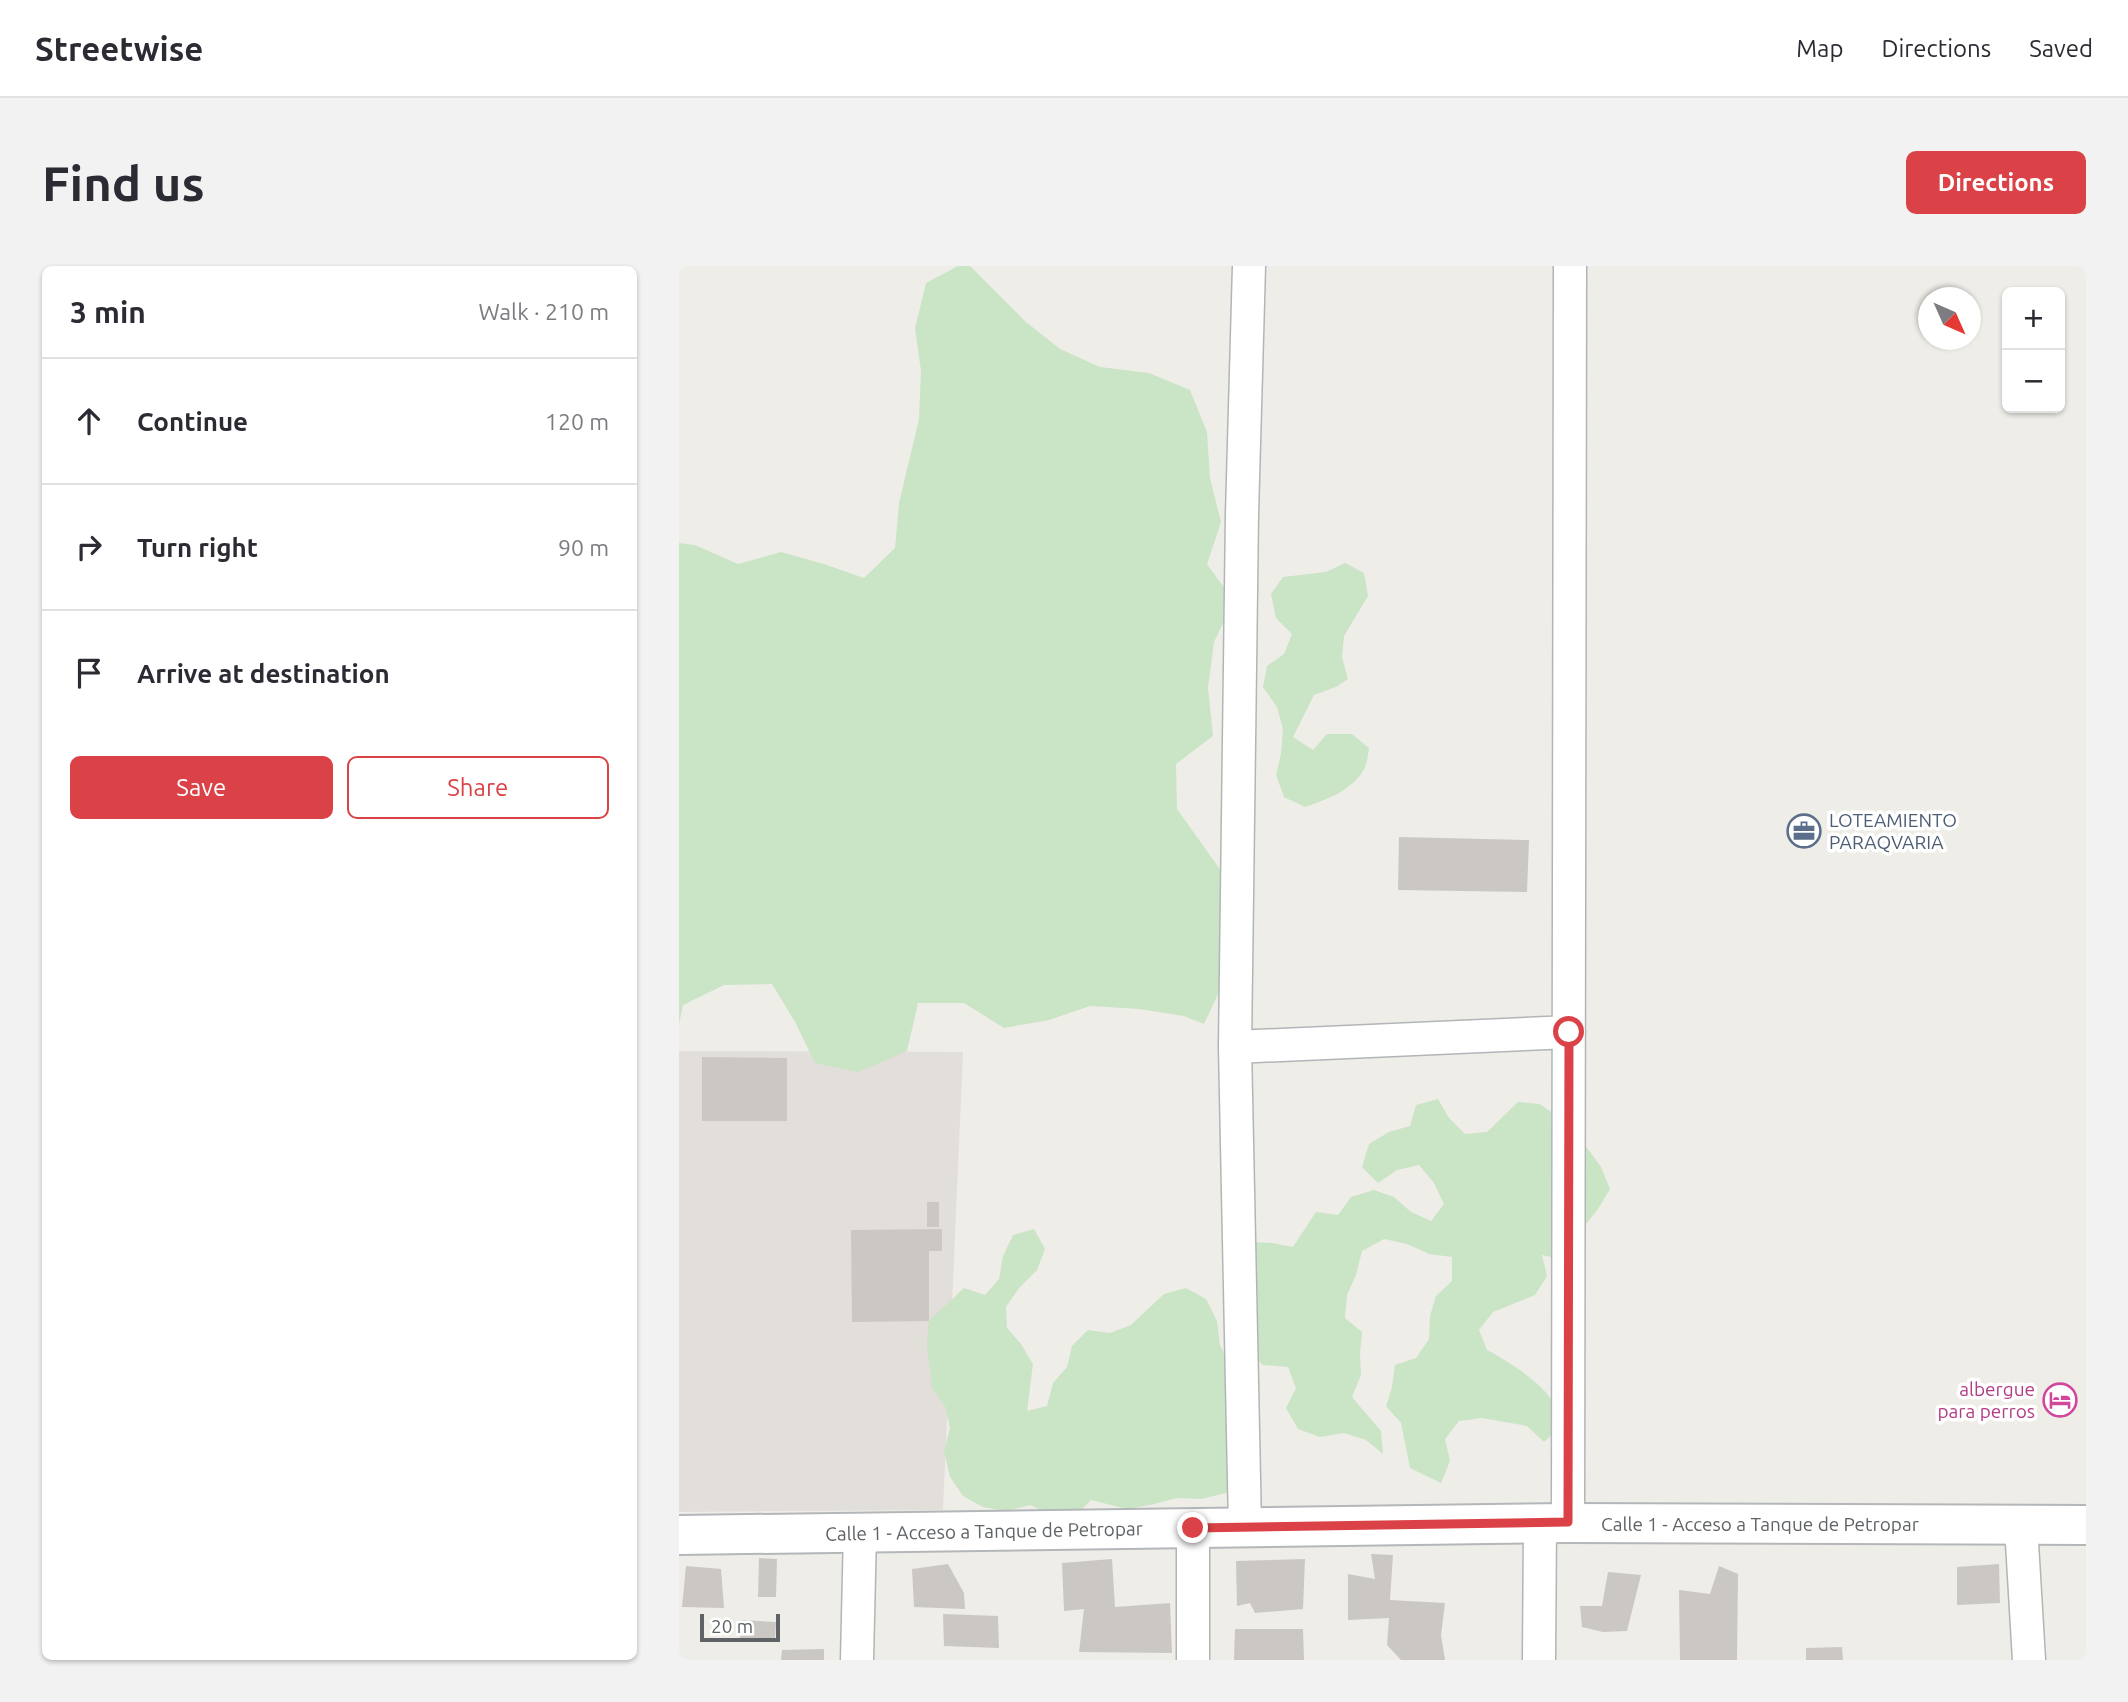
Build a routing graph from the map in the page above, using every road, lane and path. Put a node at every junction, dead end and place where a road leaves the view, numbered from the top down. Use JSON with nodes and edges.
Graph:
{"nodes":[{"id":1,"x":1249,"y":266,"type":"edge"},
{"id":2,"x":1570,"y":266,"type":"edge"},
{"id":3,"x":1569,"y":1032,"type":"junction"},
{"id":4,"x":1235,"y":1047,"type":"junction"},
{"id":5,"x":1554,"y":1523,"type":"junction"},
{"id":6,"x":2086,"y":1525,"type":"edge"},
{"id":7,"x":2021,"y":1526,"type":"junction"},
{"id":8,"x":1245,"y":1527,"type":"junction"},
{"id":9,"x":1193,"y":1528,"type":"junction"},
{"id":10,"x":860,"y":1532,"type":"junction"},
{"id":11,"x":679,"y":1535,"type":"edge"},
{"id":12,"x":857,"y":1660,"type":"edge"},
{"id":13,"x":1193,"y":1660,"type":"edge"},
{"id":14,"x":1539,"y":1660,"type":"edge"},
{"id":15,"x":2029,"y":1660,"type":"edge"}],
"edges":[{"from":1,"to":4,"type":"street"},
{"from":2,"to":3,"type":"street"},
{"from":3,"to":4,"type":"street"},
{"from":3,"to":5,"type":"street"},
{"from":4,"to":8,"type":"street"},
{"from":5,"to":7,"type":"street","name":"Calle 1 - Acceso a Tanque de Petropar"},
{"from":5,"to":8,"type":"street","name":"Calle 1 - Acceso a Tanque de Petropar"},
{"from":5,"to":14,"type":"street"},
{"from":6,"to":7,"type":"street","name":"Calle 1 - Acceso a Tanque de Petropar"},
{"from":7,"to":15,"type":"street"},
{"from":8,"to":9,"type":"street","name":"Calle 1 - Acceso a Tanque de Petropar"},
{"from":9,"to":10,"type":"street","name":"Calle 1 - Acceso a Tanque de Petropar"},
{"from":9,"to":13,"type":"street"},
{"from":10,"to":11,"type":"street","name":"Calle 1 - Acceso a Tanque de Petropar"},
{"from":10,"to":12,"type":"street"}]}
